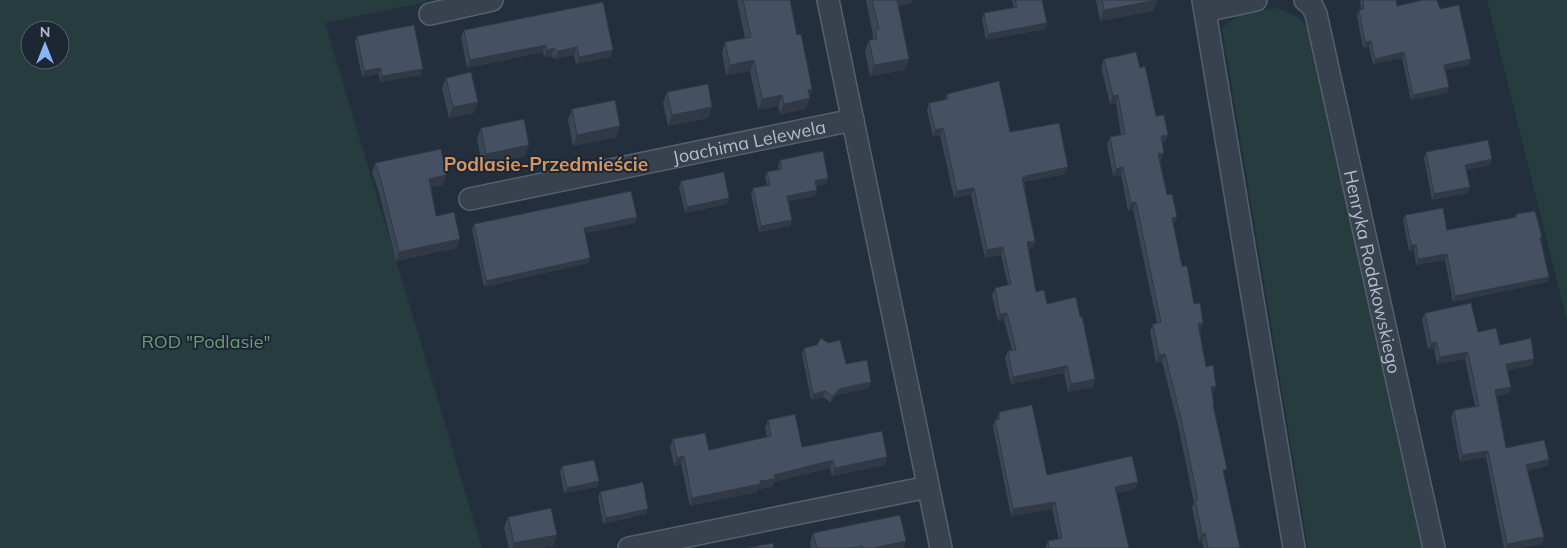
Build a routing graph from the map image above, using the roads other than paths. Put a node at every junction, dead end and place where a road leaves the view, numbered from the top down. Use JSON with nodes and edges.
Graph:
{"nodes":[{"id":1,"x":492,"y":0,"type":"edge"},
{"id":2,"x":828,"y":0,"type":"edge"},
{"id":3,"x":1256,"y":0,"type":"edge"},
{"id":4,"x":1305,"y":0,"type":"edge"},
{"id":5,"x":1204,"y":5,"type":"edge"},
{"id":6,"x":430,"y":14,"type":"dead end"},
{"id":7,"x":853,"y":120,"type":"junction"},
{"id":8,"x":470,"y":198,"type":"dead end"},
{"id":9,"x":928,"y":487,"type":"junction"},
{"id":10,"x":629,"y":548,"type":"edge"},
{"id":11,"x":941,"y":548,"type":"edge"},
{"id":12,"x":1294,"y":548,"type":"edge"},
{"id":13,"x":1434,"y":548,"type":"edge"}],
"edges":[{"from":1,"to":6,"type":"street"},
{"from":2,"to":7,"type":"street"},
{"from":3,"to":5,"type":"street"},
{"from":4,"to":13,"type":"street","name":"Henryka Rodakowskiego"},
{"from":5,"to":12,"type":"street"},
{"from":7,"to":8,"type":"street","name":"Joachima Lelewela"},
{"from":7,"to":9,"type":"street"},
{"from":9,"to":10,"type":"street"},
{"from":9,"to":11,"type":"street"}]}
